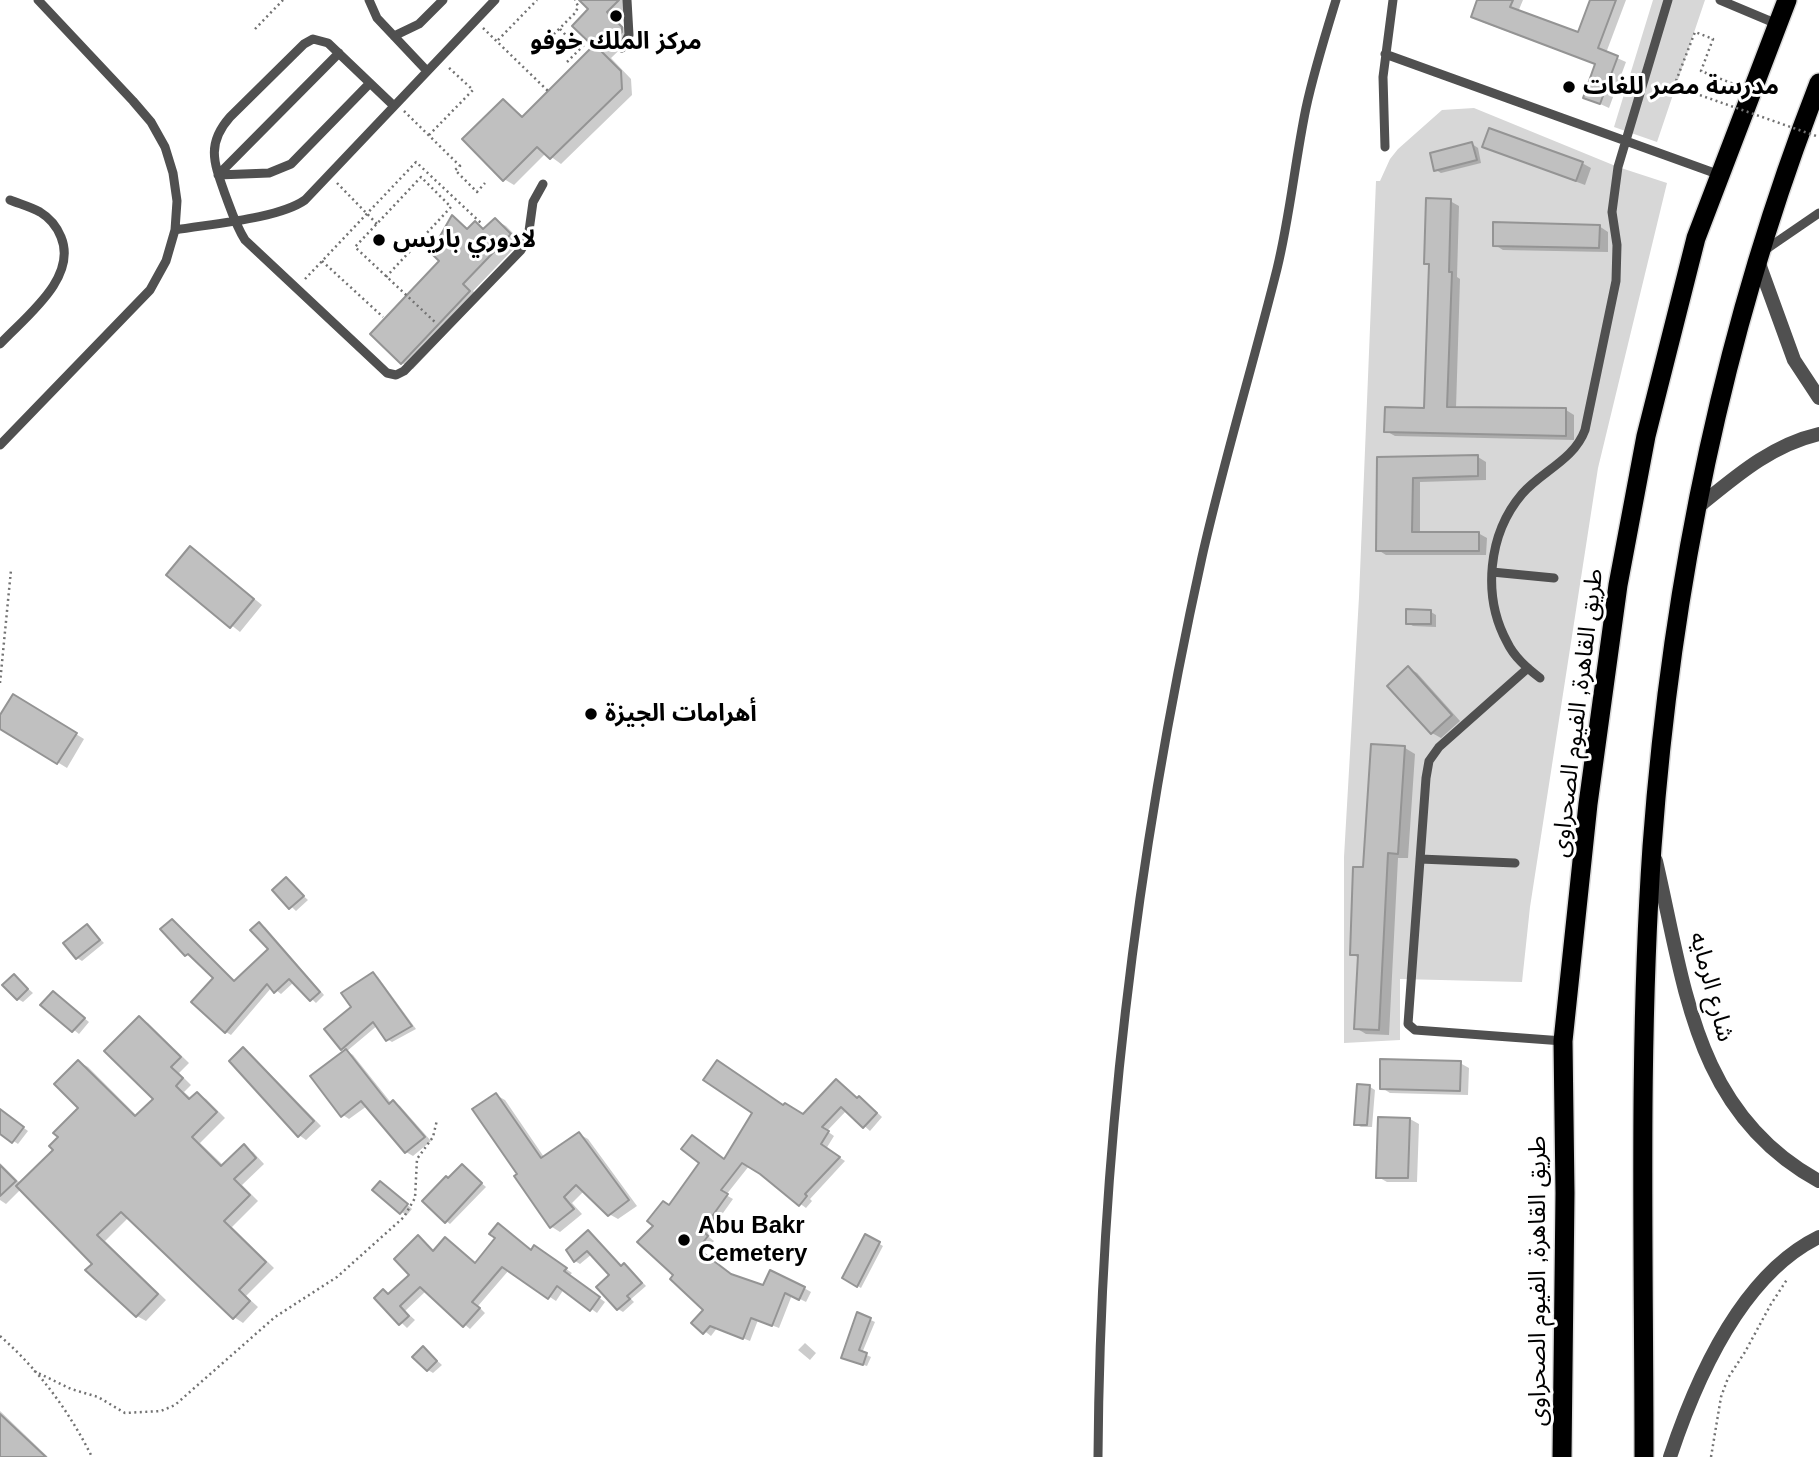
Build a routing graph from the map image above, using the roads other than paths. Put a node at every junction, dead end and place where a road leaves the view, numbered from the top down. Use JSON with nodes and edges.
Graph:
{"nodes":[{"id":1,"x":38,"y":0,"type":"edge"},
{"id":2,"x":369,"y":0,"type":"edge"},
{"id":3,"x":443,"y":0,"type":"edge"},
{"id":4,"x":495,"y":0,"type":"edge"},
{"id":5,"x":627,"y":0,"type":"edge"},
{"id":6,"x":1336,"y":0,"type":"edge"},
{"id":7,"x":1393,"y":0,"type":"edge"},
{"id":8,"x":1668,"y":0,"type":"edge"},
{"id":9,"x":1720,"y":0,"type":"edge"},
{"id":10,"x":1787,"y":0,"type":"edge"},
{"id":11,"x":1777,"y":24,"type":"junction"},
{"id":12,"x":394,"y":36,"type":"junction"},
{"id":13,"x":622,"y":48,"type":"dead end"},
{"id":14,"x":339,"y":53,"type":"junction"},
{"id":15,"x":1385,"y":54,"type":"junction"},
{"id":16,"x":428,"y":71,"type":"junction"},
{"id":17,"x":370,"y":83,"type":"junction"},
{"id":18,"x":1819,"y":83,"type":"edge"},
{"id":19,"x":395,"y":105,"type":"junction"},
{"id":20,"x":1626,"y":142,"type":"junction"},
{"id":21,"x":1385,"y":147,"type":"dead end"},
{"id":22,"x":218,"y":175,"type":"junction"},
{"id":23,"x":1720,"y":175,"type":"junction"},
{"id":24,"x":543,"y":184,"type":"dead end"},
{"id":25,"x":10,"y":200,"type":"dead end"},
{"id":26,"x":1819,"y":213,"type":"edge"},
{"id":27,"x":234,"y":219,"type":"junction"},
{"id":28,"x":174,"y":230,"type":"junction"},
{"id":29,"x":1760,"y":257,"type":"junction"},
{"id":30,"x":0,"y":344,"type":"edge"},
{"id":31,"x":1819,"y":398,"type":"edge"},
{"id":32,"x":1819,"y":434,"type":"edge"},
{"id":33,"x":0,"y":445,"type":"edge"},
{"id":34,"x":1698,"y":507,"type":"junction"},
{"id":35,"x":1492,"y":572,"type":"junction"},
{"id":36,"x":1554,"y":578,"type":"dead end"},
{"id":37,"x":1528,"y":668,"type":"junction"},
{"id":38,"x":1540,"y":678,"type":"dead end"},
{"id":39,"x":1653,"y":845,"type":"junction"},
{"id":40,"x":1420,"y":859,"type":"junction"},
{"id":41,"x":1515,"y":863,"type":"dead end"},
{"id":42,"x":1563,"y":1041,"type":"junction"},
{"id":43,"x":1819,"y":1181,"type":"edge"},
{"id":44,"x":1819,"y":1237,"type":"edge"},
{"id":45,"x":1098,"y":1457,"type":"edge"},
{"id":46,"x":1562,"y":1457,"type":"edge"},
{"id":47,"x":1644,"y":1457,"type":"edge"},
{"id":48,"x":1670,"y":1457,"type":"edge"}],
"edges":[{"from":1,"to":28,"type":"lane"},
{"from":2,"to":12,"type":"lane"},
{"from":3,"to":12,"type":"lane"},
{"from":4,"to":16,"type":"lane"},
{"from":5,"to":13,"type":"lane"},
{"from":6,"to":45,"type":"lane"},
{"from":7,"to":15,"type":"lane"},
{"from":8,"to":20,"type":"lane"},
{"from":9,"to":11,"type":"lane"},
{"from":10,"to":11,"type":"highway","name":"طريق القاهرة, الفيوم الصحراوى"},
{"from":11,"to":23,"type":"highway","name":"طريق القاهرة, الفيوم الصحراوى"},
{"from":12,"to":16,"type":"lane"},
{"from":14,"to":17,"type":"lane"},
{"from":14,"to":22,"type":"lane"},
{"from":14,"to":22,"type":"lane"},
{"from":15,"to":20,"type":"lane"},
{"from":15,"to":21,"type":"lane"},
{"from":16,"to":19,"type":"lane"},
{"from":17,"to":19,"type":"lane"},
{"from":17,"to":22,"type":"lane"},
{"from":18,"to":29,"type":"highway"},
{"from":19,"to":27,"type":"lane"},
{"from":20,"to":23,"type":"lane"},
{"from":20,"to":35,"type":"lane"},
{"from":22,"to":27,"type":"lane"},
{"from":23,"to":42,"type":"highway","name":"طريق القاهرة, الفيوم الصحراوى"},
{"from":24,"to":27,"type":"lane"},
{"from":25,"to":30,"type":"lane"},
{"from":26,"to":29,"type":"lane"},
{"from":27,"to":28,"type":"lane"},
{"from":28,"to":33,"type":"lane"},
{"from":29,"to":31,"type":"street"},
{"from":29,"to":34,"type":"highway"},
{"from":32,"to":34,"type":"street"},
{"from":34,"to":39,"type":"highway"},
{"from":35,"to":36,"type":"lane"},
{"from":35,"to":37,"type":"lane"},
{"from":37,"to":38,"type":"lane"},
{"from":37,"to":40,"type":"lane"},
{"from":39,"to":43,"type":"street","name":"شارع الرمايه"},
{"from":39,"to":47,"type":"highway"},
{"from":40,"to":41,"type":"lane"},
{"from":40,"to":42,"type":"lane"},
{"from":42,"to":46,"type":"highway","name":"طريق القاهرة, الفيوم الصحراوى"},
{"from":44,"to":48,"type":"street"}]}
